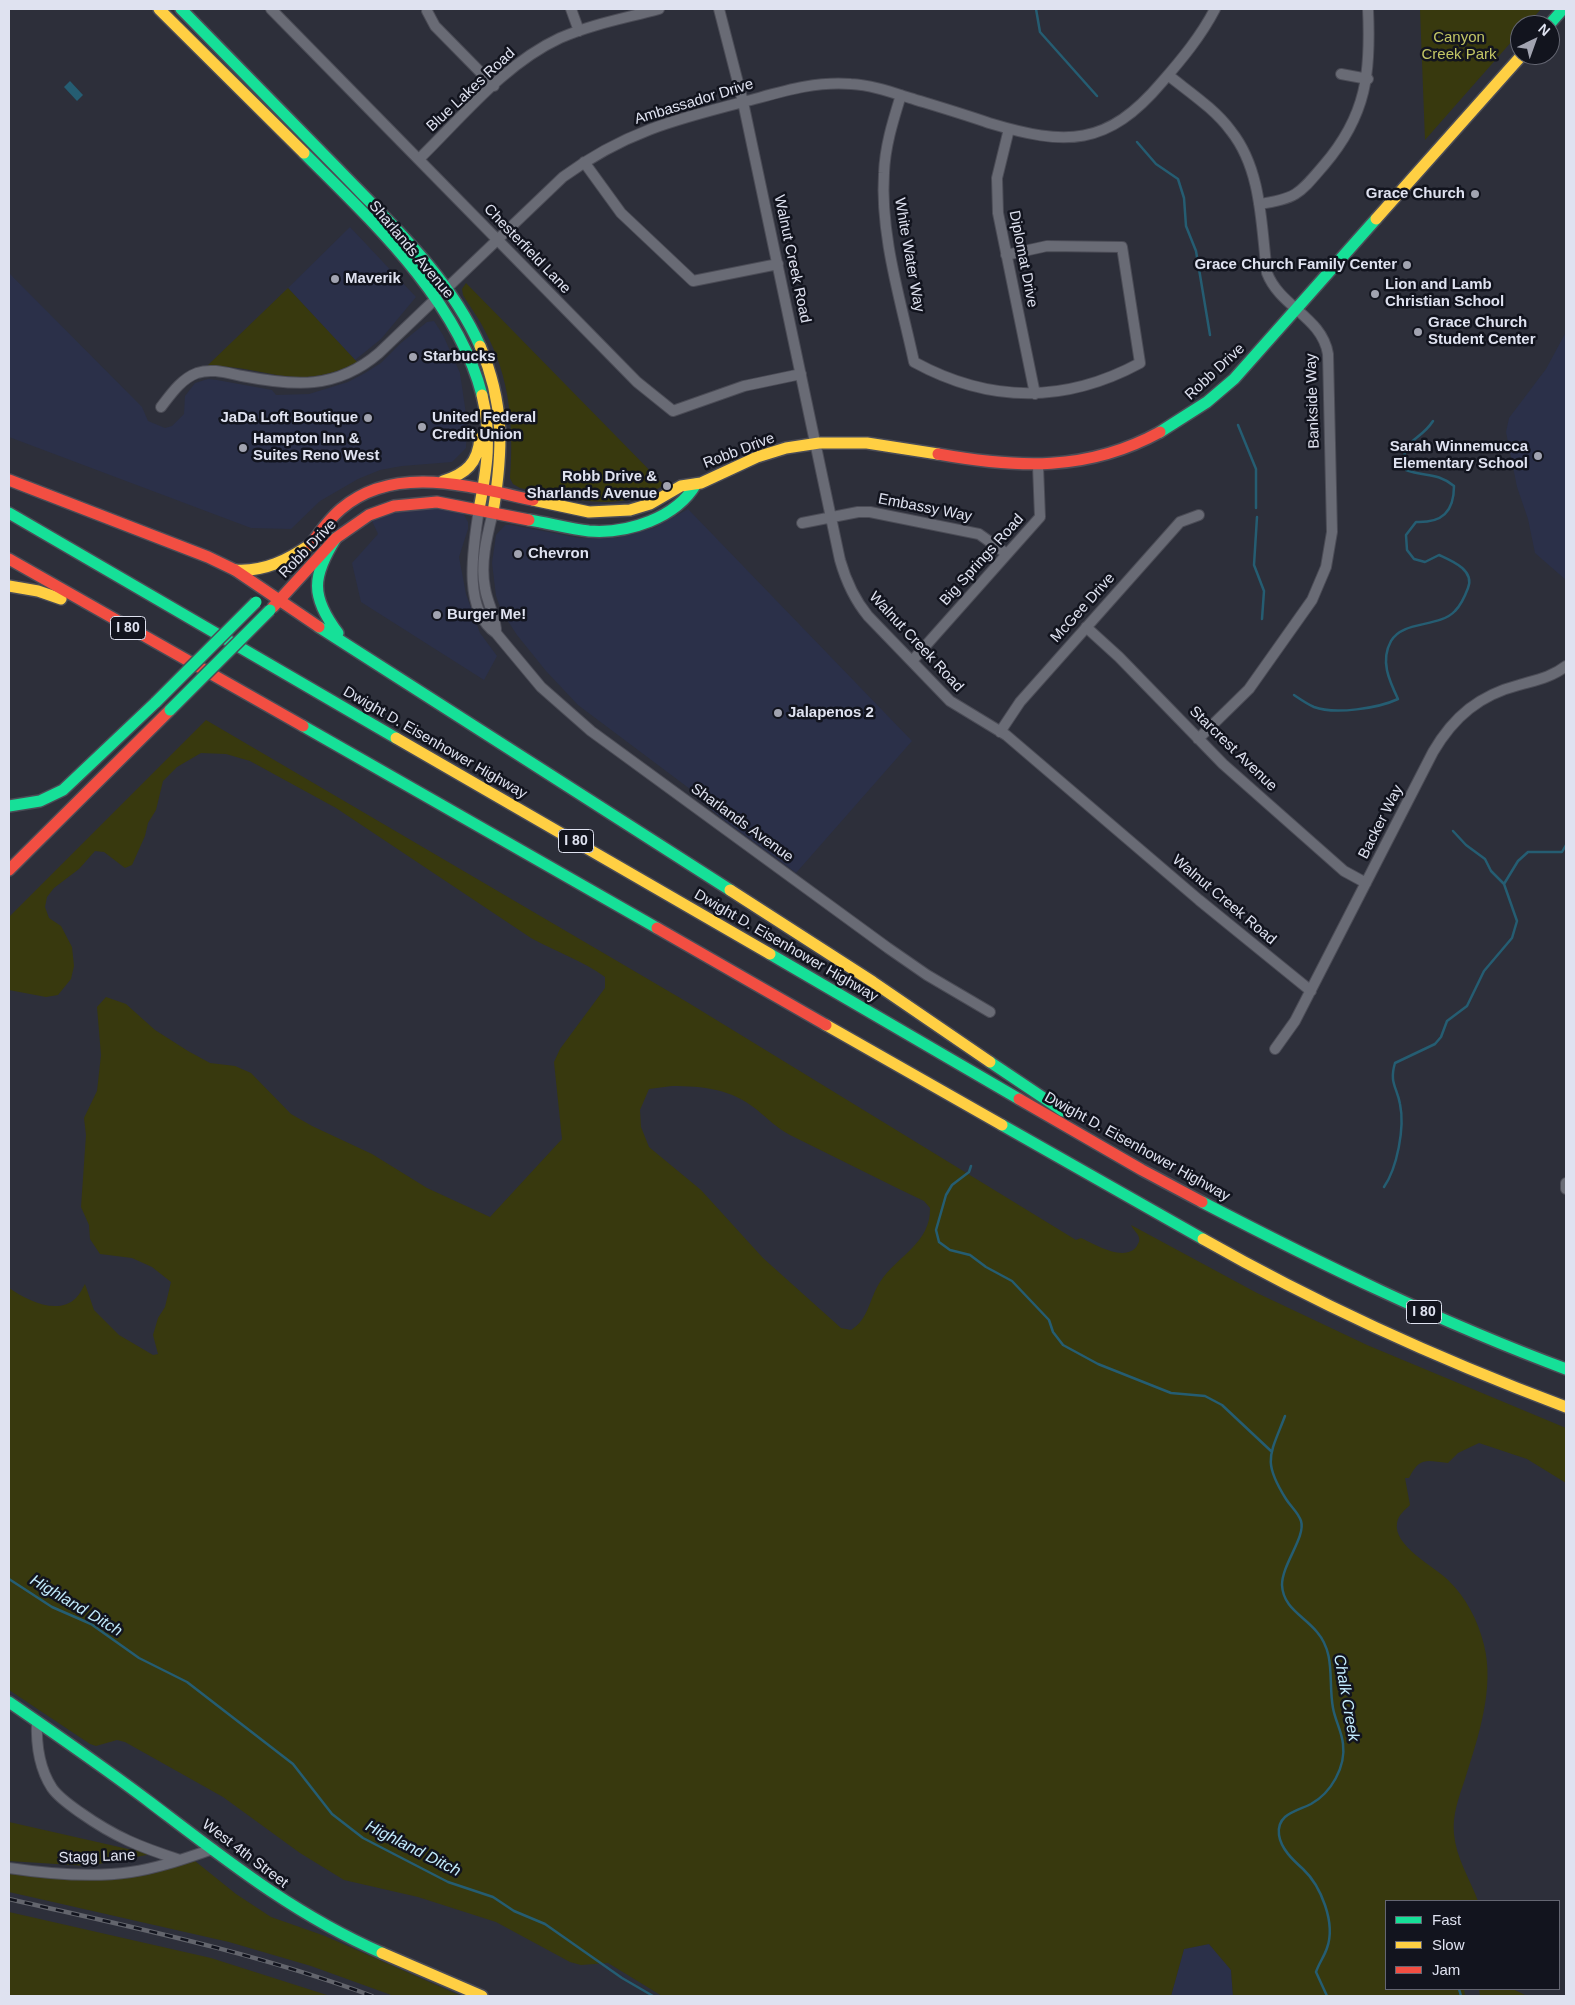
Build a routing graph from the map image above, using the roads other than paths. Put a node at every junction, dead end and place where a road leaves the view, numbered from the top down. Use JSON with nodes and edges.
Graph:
{"nodes":[{"id":1,"x":159,"y":9,"type":"edge"},
{"id":2,"x":181,"y":9,"type":"edge"},
{"id":3,"x":271,"y":9,"type":"edge"},
{"id":4,"x":571,"y":9,"type":"edge"},
{"id":5,"x":659,"y":9,"type":"edge"},
{"id":6,"x":720,"y":9,"type":"edge"},
{"id":7,"x":1214,"y":9,"type":"edge"},
{"id":8,"x":1368,"y":9,"type":"edge"},
{"id":9,"x":427,"y":11,"type":"dead end"},
{"id":10,"x":579,"y":31,"type":"junction"},
{"id":11,"x":1513,"y":65,"type":"edge"},
{"id":12,"x":1341,"y":74,"type":"dead end"},
{"id":13,"x":1168,"y":75,"type":"junction"},
{"id":14,"x":1368,"y":79,"type":"junction"},
{"id":15,"x":494,"y":86,"type":"junction"},
{"id":16,"x":901,"y":95,"type":"junction"},
{"id":17,"x":743,"y":102,"type":"junction"},
{"id":18,"x":1009,"y":129,"type":"junction"},
{"id":19,"x":419,"y":160,"type":"junction"},
{"id":20,"x":584,"y":162,"type":"junction"},
{"id":21,"x":1259,"y":204,"type":"junction"},
{"id":22,"x":496,"y":240,"type":"junction"},
{"id":23,"x":1006,"y":255,"type":"junction"},
{"id":24,"x":778,"y":264,"type":"junction"},
{"id":25,"x":445,"y":288,"type":"junction"},
{"id":26,"x":434,"y":298,"type":"junction"},
{"id":27,"x":1297,"y":310,"type":"junction"},
{"id":28,"x":801,"y":374,"type":"junction"},
{"id":29,"x":477,"y":378,"type":"junction"},
{"id":30,"x":1035,"y":394,"type":"junction"},
{"id":31,"x":161,"y":407,"type":"dead end"},
{"id":32,"x":815,"y":443,"type":"junction"},
{"id":33,"x":1038,"y":466,"type":"junction"},
{"id":34,"x":9,"y":480,"type":"edge"},
{"id":35,"x":442,"y":482,"type":"junction"},
{"id":36,"x":696,"y":484,"type":"junction"},
{"id":37,"x":483,"y":490,"type":"junction"},
{"id":38,"x":496,"y":494,"type":"junction"},
{"id":39,"x":479,"y":509,"type":"junction"},
{"id":40,"x":493,"y":512,"type":"junction"},
{"id":41,"x":9,"y":513,"type":"edge"},
{"id":42,"x":1199,"y":515,"type":"dead end"},
{"id":43,"x":831,"y":517,"type":"junction"},
{"id":44,"x":802,"y":523,"type":"dead end"},
{"id":45,"x":336,"y":538,"type":"junction"},
{"id":46,"x":311,"y":544,"type":"junction"},
{"id":47,"x":1007,"y":554,"type":"junction"},
{"id":48,"x":9,"y":559,"type":"edge"},
{"id":49,"x":235,"y":570,"type":"junction"},
{"id":50,"x":288,"y":571,"type":"dead end"},
{"id":51,"x":9,"y":586,"type":"edge"},
{"id":52,"x":271,"y":588,"type":"junction"},
{"id":53,"x":279,"y":601,"type":"junction"},
{"id":54,"x":1086,"y":627,"type":"junction"},
{"id":55,"x":496,"y":633,"type":"junction"},
{"id":56,"x":360,"y":652,"type":"junction"},
{"id":57,"x":912,"y":661,"type":"junction"},
{"id":58,"x":1566,"y":666,"type":"edge"},
{"id":59,"x":248,"y":695,"type":"junction"},
{"id":60,"x":1000,"y":732,"type":"junction"},
{"id":61,"x":1198,"y":739,"type":"junction"},
{"id":62,"x":9,"y":806,"type":"edge"},
{"id":63,"x":9,"y":870,"type":"edge"},
{"id":64,"x":1366,"y":884,"type":"junction"},
{"id":65,"x":1311,"y":991,"type":"junction"},
{"id":66,"x":990,"y":1012,"type":"dead end"},
{"id":67,"x":1275,"y":1049,"type":"dead end"},
{"id":68,"x":1142,"y":1170,"type":"junction"},
{"id":69,"x":1566,"y":1183,"type":"edge"},
{"id":70,"x":1566,"y":1189,"type":"edge"},
{"id":71,"x":1566,"y":1369,"type":"edge"},
{"id":72,"x":1566,"y":1407,"type":"edge"},
{"id":73,"x":9,"y":1702,"type":"edge"},
{"id":74,"x":37,"y":1721,"type":"junction"},
{"id":75,"x":213,"y":1850,"type":"junction"},
{"id":76,"x":180,"y":1860,"type":"junction"},
{"id":77,"x":9,"y":1868,"type":"edge"},
{"id":78,"x":482,"y":1996,"type":"edge"}],
"edges":[{"from":1,"to":26,"type":"main road","name":"Sharlands Avenue"},
{"from":2,"to":25,"type":"main road","name":"Sharlands Avenue"},
{"from":3,"to":19,"type":"street","name":"Chesterfield Lane"},
{"from":4,"to":10,"type":"street"},
{"from":5,"to":10,"type":"street","name":"Blue Lakes Road"},
{"from":6,"to":17,"type":"street","name":"Walnut Creek Road"},
{"from":7,"to":13,"type":"street","name":"Ambassador Drive"},
{"from":8,"to":14,"type":"street"},
{"from":9,"to":15,"type":"street"},
{"from":10,"to":15,"type":"street","name":"Blue Lakes Road"},
{"from":11,"to":27,"type":"main road","name":"Robb Drive"},
{"from":12,"to":14,"type":"street"},
{"from":13,"to":18,"type":"street","name":"Ambassador Drive"},
{"from":13,"to":21,"type":"street","name":"Bankside Way"},
{"from":14,"to":21,"type":"street"},
{"from":15,"to":19,"type":"street","name":"Blue Lakes Road"},
{"from":16,"to":17,"type":"street","name":"Ambassador Drive"},
{"from":16,"to":18,"type":"street","name":"Ambassador Drive"},
{"from":16,"to":30,"type":"street","name":"White Water Way"},
{"from":17,"to":20,"type":"street","name":"Ambassador Drive"},
{"from":17,"to":24,"type":"street","name":"Walnut Creek Road"},
{"from":18,"to":23,"type":"street","name":"Diplomat Drive"},
{"from":19,"to":22,"type":"street","name":"Chesterfield Lane"},
{"from":20,"to":22,"type":"street","name":"Ambassador Drive"},
{"from":20,"to":24,"type":"street"},
{"from":21,"to":27,"type":"street","name":"Bankside Way"},
{"from":22,"to":25,"type":"street","name":"Ambassador Drive"},
{"from":22,"to":28,"type":"street","name":"Chesterfield Lane"},
{"from":23,"to":30,"type":"street","name":"Diplomat Drive"},
{"from":23,"to":30,"type":"street"},
{"from":24,"to":28,"type":"street","name":"Walnut Creek Road"},
{"from":25,"to":26,"type":"street","name":"Ambassador Drive"},
{"from":25,"to":38,"type":"main road","name":"Sharlands Avenue"},
{"from":26,"to":29,"type":"main road","name":"Sharlands Avenue"},
{"from":26,"to":31,"type":"street","name":"Ambassador Drive"},
{"from":27,"to":33,"type":"main road","name":"Robb Drive"},
{"from":27,"to":61,"type":"street","name":"Bankside Way"},
{"from":28,"to":32,"type":"street","name":"Walnut Creek Road"},
{"from":29,"to":35,"type":"main road"},
{"from":29,"to":37,"type":"main road","name":"Sharlands Avenue"},
{"from":32,"to":33,"type":"main road","name":"Robb Drive"},
{"from":32,"to":36,"type":"main road","name":"Robb Drive"},
{"from":32,"to":43,"type":"street","name":"Walnut Creek Road"},
{"from":33,"to":47,"type":"street","name":"Big Springs Road"},
{"from":34,"to":49,"type":"main road"},
{"from":35,"to":37,"type":"main road","name":"Robb Drive"},
{"from":35,"to":46,"type":"main road","name":"Robb Drive"},
{"from":36,"to":38,"type":"main road","name":"Robb Drive"},
{"from":36,"to":40,"type":"main road","name":"Robb Drive"},
{"from":37,"to":38,"type":"main road","name":"Robb Drive"},
{"from":37,"to":39,"type":"main road","name":"Sharlands Avenue"},
{"from":38,"to":40,"type":"main road","name":"Sharlands Avenue"},
{"from":39,"to":40,"type":"main road","name":"Robb Drive"},
{"from":39,"to":45,"type":"main road","name":"Robb Drive"},
{"from":39,"to":55,"type":"street","name":"Sharlands Avenue"},
{"from":40,"to":55,"type":"street","name":"Sharlands Avenue"},
{"from":41,"to":68,"type":"main road","name":"Dwight D. Eisenhower Highway","number":"I 80"},
{"from":42,"to":54,"type":"street","name":"McGee Drive"},
{"from":43,"to":44,"type":"street","name":"Embassy Way"},
{"from":43,"to":47,"type":"street","name":"Embassy Way"},
{"from":43,"to":57,"type":"street","name":"Walnut Creek Road"},
{"from":45,"to":53,"type":"main road","name":"Robb Drive"},
{"from":45,"to":56,"type":"main road"},
{"from":46,"to":49,"type":"main road"},
{"from":46,"to":50,"type":"main road","name":"Robb Drive"},
{"from":47,"to":57,"type":"street","name":"Big Springs Road"},
{"from":48,"to":59,"type":"main road","number":"I 80"},
{"from":49,"to":52,"type":"main road"},
{"from":51,"to":59,"type":"main road"},
{"from":52,"to":53,"type":"main road"},
{"from":52,"to":62,"type":"main road","bridge":true},
{"from":53,"to":56,"type":"main road"},
{"from":53,"to":63,"type":"main road","name":"Robb Drive","bridge":true},
{"from":54,"to":60,"type":"street","name":"McGee Drive"},
{"from":54,"to":61,"type":"street","name":"Starcrest Avenue"},
{"from":55,"to":66,"type":"street","name":"Sharlands Avenue"},
{"from":56,"to":68,"type":"main road"},
{"from":57,"to":60,"type":"street","name":"Walnut Creek Road"},
{"from":58,"to":64,"type":"street","name":"Backer Way"},
{"from":59,"to":72,"type":"main road","number":"I 80"},
{"from":60,"to":65,"type":"street","name":"Walnut Creek Road"},
{"from":61,"to":64,"type":"street","name":"Starcrest Avenue"},
{"from":64,"to":65,"type":"street","name":"Backer Way"},
{"from":65,"to":67,"type":"street","name":"Backer Way"},
{"from":68,"to":71,"type":"main road","name":"Dwight D. Eisenhower Highway","number":"I 80"},
{"from":69,"to":70,"type":"street"},
{"from":73,"to":74,"type":"main road","name":"West 4th Street"},
{"from":74,"to":75,"type":"main road","name":"West 4th Street"},
{"from":74,"to":76,"type":"street"},
{"from":75,"to":76,"type":"street","name":"Stagg Lane"},
{"from":75,"to":78,"type":"main road","name":"West 4th Street"},
{"from":76,"to":77,"type":"street","name":"Stagg Lane"}]}
